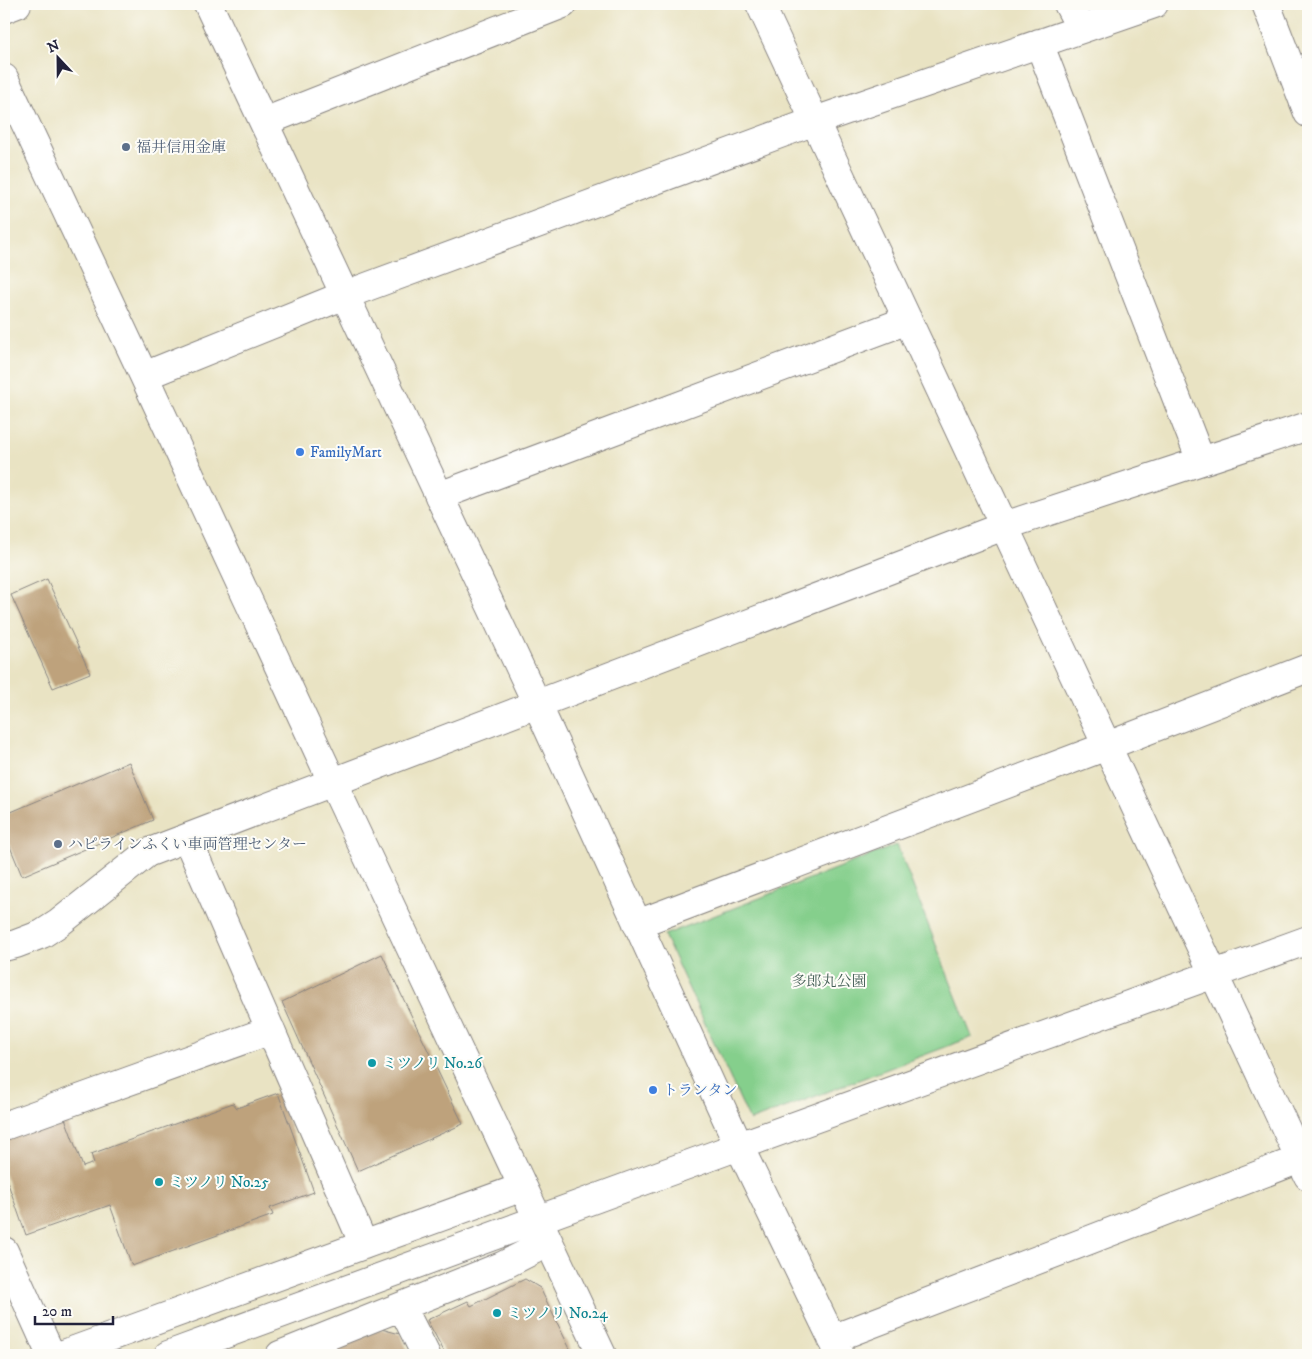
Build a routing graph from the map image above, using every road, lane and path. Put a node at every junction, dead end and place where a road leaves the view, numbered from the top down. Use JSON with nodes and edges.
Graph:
{"nodes":[{"id":1,"x":17,"y":4,"type":"edge"},
{"id":2,"x":208,"y":4,"type":"edge"},
{"id":3,"x":563,"y":4,"type":"edge"},
{"id":4,"x":760,"y":4,"type":"edge"},
{"id":5,"x":1068,"y":4,"type":"edge"},
{"id":6,"x":1154,"y":4,"type":"edge"},
{"id":7,"x":1266,"y":4,"type":"edge"},
{"id":8,"x":4,"y":9,"type":"edge"},
{"id":9,"x":1081,"y":29,"type":"junction"},
{"id":10,"x":1040,"y":43,"type":"junction"},
{"id":11,"x":4,"y":78,"type":"edge"},
{"id":12,"x":1308,"y":113,"type":"edge"},
{"id":13,"x":815,"y":121,"type":"junction"},
{"id":14,"x":264,"y":122,"type":"junction"},
{"id":15,"x":345,"y":295,"type":"junction"},
{"id":16,"x":908,"y":320,"type":"junction"},
{"id":17,"x":144,"y":376,"type":"junction"},
{"id":18,"x":1308,"y":426,"type":"edge"},
{"id":19,"x":1201,"y":461,"type":"junction"},
{"id":20,"x":440,"y":496,"type":"junction"},
{"id":21,"x":1004,"y":526,"type":"junction"},
{"id":22,"x":1308,"y":668,"type":"edge"},
{"id":23,"x":537,"y":704,"type":"junction"},
{"id":24,"x":1107,"y":746,"type":"junction"},
{"id":25,"x":332,"y":781,"type":"junction"},
{"id":26,"x":187,"y":838,"type":"junction"},
{"id":27,"x":638,"y":924,"type":"junction"},
{"id":28,"x":1308,"y":940,"type":"edge"},
{"id":29,"x":4,"y":947,"type":"edge"},
{"id":30,"x":1214,"y":974,"type":"junction"},
{"id":31,"x":271,"y":1030,"type":"junction"},
{"id":32,"x":4,"y":1126,"type":"edge"},
{"id":33,"x":739,"y":1146,"type":"junction"},
{"id":34,"x":1304,"y":1168,"type":"edge"},
{"id":35,"x":523,"y":1187,"type":"junction"},
{"id":36,"x":544,"y":1231,"type":"junction"},
{"id":37,"x":364,"y":1245,"type":"junction"},
{"id":38,"x":4,"y":1251,"type":"edge"},
{"id":39,"x":402,"y":1307,"type":"junction"},
{"id":40,"x":836,"y":1347,"type":"edge"},
{"id":41,"x":51,"y":1355,"type":"edge"},
{"id":42,"x":61,"y":1355,"type":"edge"},
{"id":43,"x":168,"y":1355,"type":"edge"},
{"id":44,"x":280,"y":1355,"type":"edge"},
{"id":45,"x":426,"y":1355,"type":"edge"},
{"id":46,"x":602,"y":1355,"type":"edge"}],
"edges":[{"from":1,"to":8,"type":"street"},
{"from":2,"to":14,"type":"street"},
{"from":3,"to":14,"type":"street"},
{"from":4,"to":13,"type":"street"},
{"from":5,"to":9,"type":"street"},
{"from":6,"to":9,"type":"street"},
{"from":7,"to":12,"type":"street"},
{"from":9,"to":10,"type":"street"},
{"from":10,"to":13,"type":"street"},
{"from":10,"to":19,"type":"street"},
{"from":11,"to":17,"type":"street"},
{"from":13,"to":15,"type":"street"},
{"from":13,"to":16,"type":"street"},
{"from":14,"to":15,"type":"street"},
{"from":15,"to":17,"type":"street"},
{"from":15,"to":20,"type":"street"},
{"from":16,"to":20,"type":"street"},
{"from":16,"to":21,"type":"street"},
{"from":17,"to":25,"type":"street"},
{"from":18,"to":19,"type":"street"},
{"from":19,"to":21,"type":"street"},
{"from":20,"to":23,"type":"street"},
{"from":21,"to":23,"type":"street"},
{"from":21,"to":24,"type":"street"},
{"from":22,"to":24,"type":"street"},
{"from":23,"to":25,"type":"street"},
{"from":23,"to":27,"type":"street"},
{"from":24,"to":27,"type":"street"},
{"from":24,"to":30,"type":"street"},
{"from":25,"to":26,"type":"street"},
{"from":25,"to":35,"type":"street"},
{"from":26,"to":29,"type":"street"},
{"from":26,"to":31,"type":"street"},
{"from":27,"to":33,"type":"street"},
{"from":28,"to":30,"type":"street"},
{"from":30,"to":33,"type":"street"},
{"from":30,"to":34,"type":"street"},
{"from":31,"to":32,"type":"street"},
{"from":31,"to":37,"type":"street"},
{"from":33,"to":36,"type":"street"},
{"from":33,"to":40,"type":"street"},
{"from":34,"to":40,"type":"street"},
{"from":35,"to":36,"type":"street"},
{"from":35,"to":37,"type":"street"},
{"from":36,"to":39,"type":"street"},
{"from":36,"to":43,"type":"street"},
{"from":36,"to":46,"type":"street"},
{"from":37,"to":42,"type":"street"},
{"from":38,"to":41,"type":"street"},
{"from":39,"to":44,"type":"street"},
{"from":39,"to":45,"type":"street"}]}
